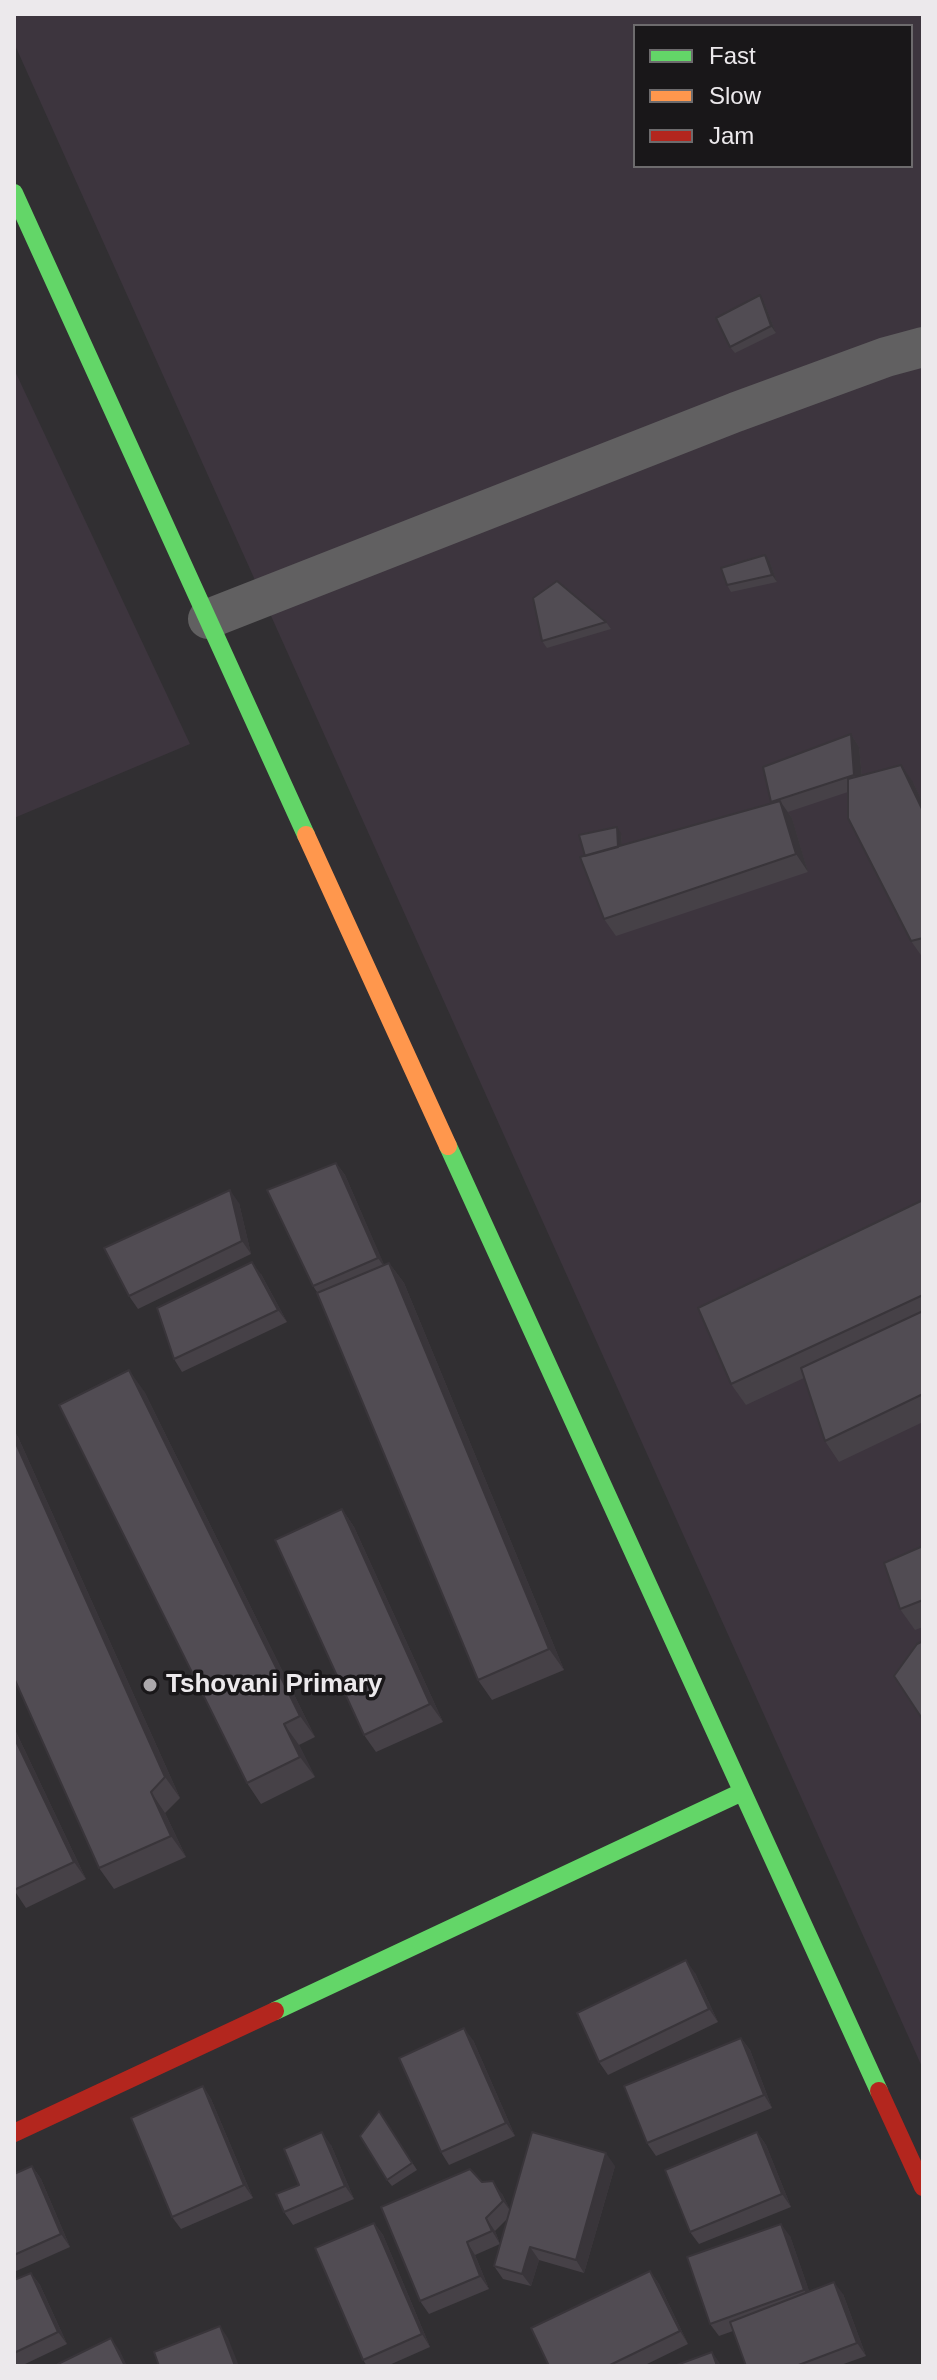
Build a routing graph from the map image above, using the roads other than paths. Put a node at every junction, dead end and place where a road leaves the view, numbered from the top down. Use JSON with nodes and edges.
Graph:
{"nodes":[{"id":1,"x":14,"y":193,"type":"edge"},
{"id":2,"x":923,"y":347,"type":"edge"},
{"id":3,"x":208,"y":619,"type":"junction"},
{"id":4,"x":742,"y":1792,"type":"junction"},
{"id":5,"x":14,"y":2133,"type":"edge"},
{"id":6,"x":923,"y":2187,"type":"edge"}],
"edges":[{"from":1,"to":3,"type":"street"},
{"from":2,"to":3,"type":"street"},
{"from":3,"to":4,"type":"street"},
{"from":4,"to":5,"type":"street"},
{"from":4,"to":6,"type":"street"}]}
